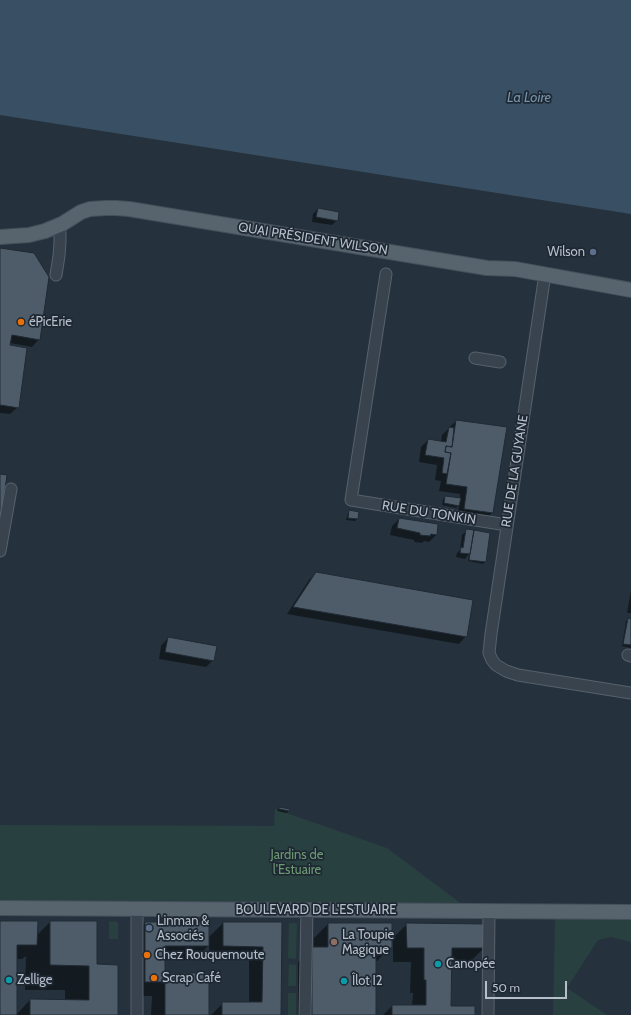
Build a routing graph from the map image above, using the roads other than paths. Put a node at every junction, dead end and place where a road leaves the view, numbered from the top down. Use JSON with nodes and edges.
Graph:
{"nodes":[{"id":1,"x":57,"y":226,"type":"junction"},
{"id":2,"x":0,"y":237,"type":"edge"},
{"id":3,"x":386,"y":274,"type":"dead end"},
{"id":4,"x":546,"y":274,"type":"junction"},
{"id":5,"x":56,"y":275,"type":"dead end"},
{"id":6,"x":631,"y":290,"type":"edge"},
{"id":7,"x":475,"y":358,"type":"dead end"},
{"id":8,"x":500,"y":362,"type":"dead end"},
{"id":9,"x":11,"y":489,"type":"dead end"},
{"id":10,"x":507,"y":525,"type":"junction"},
{"id":11,"x":0,"y":550,"type":"edge"},
{"id":12,"x":631,"y":692,"type":"edge"},
{"id":13,"x":0,"y":908,"type":"edge"},
{"id":14,"x":137,"y":908,"type":"junction"},
{"id":15,"x":307,"y":909,"type":"junction"},
{"id":16,"x":489,"y":911,"type":"junction"},
{"id":17,"x":631,"y":912,"type":"edge"},
{"id":18,"x":137,"y":1015,"type":"edge"},
{"id":19,"x":305,"y":1015,"type":"edge"},
{"id":20,"x":488,"y":1015,"type":"edge"}],
"edges":[{"from":1,"to":2,"type":"main road","name":"QUAI PRÉSIDENT WILSON"},
{"from":1,"to":4,"type":"main road","name":"QUAI PRÉSIDENT WILSON"},
{"from":1,"to":5,"type":"street"},
{"from":3,"to":10,"type":"street","name":"RUE DU TONKIN"},
{"from":4,"to":6,"type":"main road","name":"QUAI PRÉSIDENT WILSON"},
{"from":4,"to":10,"type":"street","name":"RUE DE LA GUYANE"},
{"from":7,"to":8,"type":"street"},
{"from":9,"to":11,"type":"street"},
{"from":10,"to":12,"type":"street","name":"RUE DE LA GUYANE"},
{"from":13,"to":14,"type":"main road","name":"BOULEVARD DE L'ESTUAIRE"},
{"from":14,"to":15,"type":"main road","name":"BOULEVARD DE L'ESTUAIRE"},
{"from":14,"to":18,"type":"street"},
{"from":15,"to":16,"type":"main road","name":"BOULEVARD DE L'ESTUAIRE"},
{"from":15,"to":19,"type":"street"},
{"from":16,"to":17,"type":"main road","name":"BOULEVARD DE L'ESTUAIRE"},
{"from":16,"to":20,"type":"street"}]}
